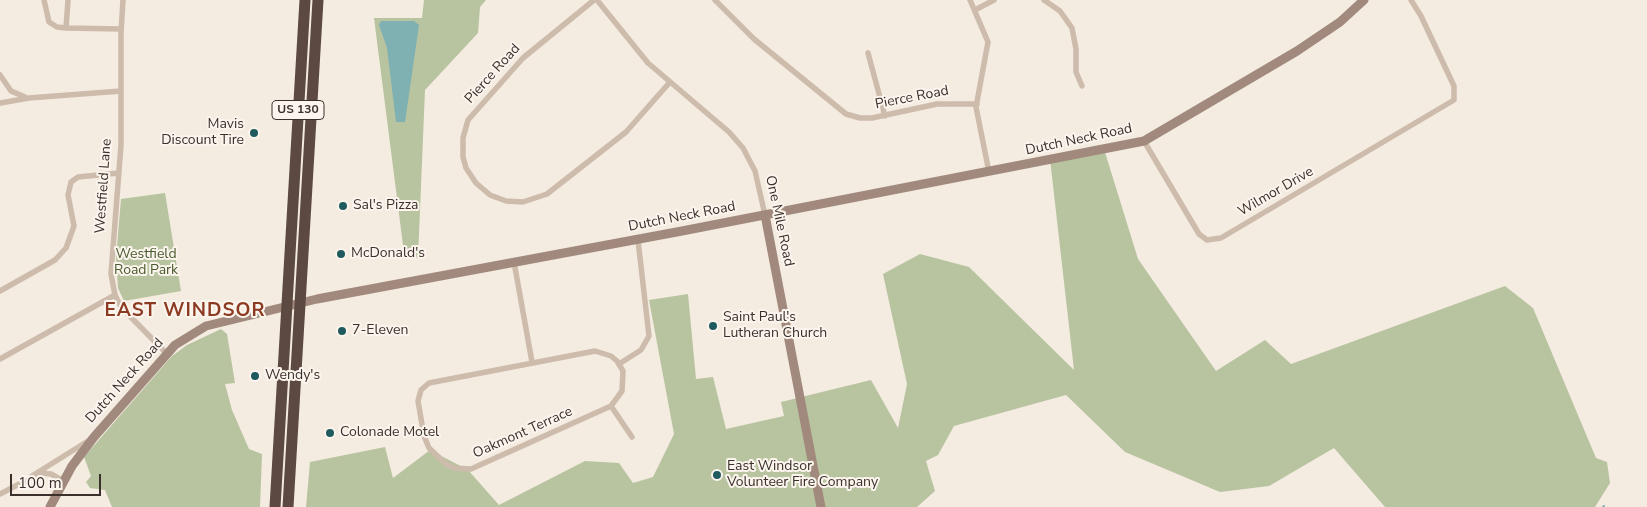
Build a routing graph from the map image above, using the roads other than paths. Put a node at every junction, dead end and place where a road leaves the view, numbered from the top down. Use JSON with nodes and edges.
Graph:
{"nodes":[{"id":1,"x":44,"y":0,"type":"edge"},
{"id":2,"x":68,"y":0,"type":"edge"},
{"id":3,"x":123,"y":0,"type":"edge"},
{"id":4,"x":305,"y":0,"type":"edge"},
{"id":5,"x":318,"y":0,"type":"edge"},
{"id":6,"x":596,"y":0,"type":"edge"},
{"id":7,"x":715,"y":0,"type":"edge"},
{"id":8,"x":970,"y":0,"type":"edge"},
{"id":9,"x":994,"y":0,"type":"edge"},
{"id":10,"x":1044,"y":0,"type":"edge"},
{"id":11,"x":1364,"y":0,"type":"edge"},
{"id":12,"x":1411,"y":0,"type":"edge"},
{"id":13,"x":976,"y":10,"type":"junction"},
{"id":14,"x":66,"y":28,"type":"junction"},
{"id":15,"x":121,"y":29,"type":"junction"},
{"id":16,"x":868,"y":53,"type":"dead end"},
{"id":17,"x":0,"y":75,"type":"edge"},
{"id":18,"x":670,"y":82,"type":"junction"},
{"id":19,"x":1082,"y":86,"type":"dead end"},
{"id":20,"x":121,"y":91,"type":"junction"},
{"id":21,"x":29,"y":98,"type":"junction"},
{"id":22,"x":0,"y":103,"type":"edge"},
{"id":23,"x":977,"y":104,"type":"junction"},
{"id":24,"x":885,"y":116,"type":"junction"},
{"id":25,"x":1144,"y":141,"type":"junction"},
{"id":26,"x":989,"y":172,"type":"junction"},
{"id":27,"x":119,"y":173,"type":"junction"},
{"id":28,"x":765,"y":215,"type":"junction"},
{"id":29,"x":638,"y":240,"type":"junction"},
{"id":30,"x":514,"y":262,"type":"junction"},
{"id":31,"x":0,"y":291,"type":"edge"},
{"id":32,"x":115,"y":295,"type":"junction"},
{"id":33,"x":300,"y":303,"type":"junction"},
{"id":34,"x":286,"y":307,"type":"junction"},
{"id":35,"x":167,"y":354,"type":"junction"},
{"id":36,"x":0,"y":359,"type":"edge"},
{"id":37,"x":532,"y":362,"type":"junction"},
{"id":38,"x":619,"y":364,"type":"junction"},
{"id":39,"x":611,"y":406,"type":"junction"},
{"id":40,"x":94,"y":437,"type":"junction"},
{"id":41,"x":632,"y":437,"type":"dead end"},
{"id":42,"x":32,"y":476,"type":"junction"},
{"id":43,"x":64,"y":481,"type":"junction"},
{"id":44,"x":0,"y":494,"type":"edge"},
{"id":45,"x":50,"y":507,"type":"edge"},
{"id":46,"x":275,"y":507,"type":"edge"},
{"id":47,"x":288,"y":507,"type":"edge"},
{"id":48,"x":821,"y":507,"type":"edge"}],
"edges":[{"from":1,"to":14,"type":"street"},
{"from":2,"to":14,"type":"street"},
{"from":3,"to":15,"type":"street","name":"Westfield Lane"},
{"from":4,"to":34,"type":"highway","number":"US 130"},
{"from":5,"to":33,"type":"highway","number":"US 130"},
{"from":6,"to":18,"type":"street","name":"One Mile Road"},
{"from":6,"to":18,"type":"street","name":"Pierce Road"},
{"from":7,"to":24,"type":"street","name":"Pierce Road"},
{"from":8,"to":13,"type":"street"},
{"from":9,"to":13,"type":"street"},
{"from":10,"to":19,"type":"street"},
{"from":11,"to":25,"type":"street","name":"Dutch Neck Road"},
{"from":12,"to":25,"type":"street","name":"Wilmor Drive"},
{"from":13,"to":23,"type":"street"},
{"from":14,"to":15,"type":"street"},
{"from":15,"to":20,"type":"street","name":"Westfield Lane"},
{"from":16,"to":24,"type":"street"},
{"from":17,"to":21,"type":"street"},
{"from":18,"to":28,"type":"street","name":"One Mile Road"},
{"from":20,"to":21,"type":"street"},
{"from":20,"to":27,"type":"street","name":"Westfield Lane"},
{"from":21,"to":22,"type":"street"},
{"from":23,"to":24,"type":"street","name":"Pierce Road"},
{"from":23,"to":26,"type":"street"},
{"from":25,"to":26,"type":"street","name":"Dutch Neck Road"},
{"from":26,"to":28,"type":"street","name":"Dutch Neck Road"},
{"from":27,"to":31,"type":"street"},
{"from":27,"to":32,"type":"street","name":"Westfield Lane"},
{"from":28,"to":29,"type":"street","name":"Dutch Neck Road"},
{"from":28,"to":48,"type":"street","name":"One Mile Road"},
{"from":29,"to":30,"type":"street","name":"Dutch Neck Road"},
{"from":29,"to":38,"type":"street"},
{"from":30,"to":33,"type":"street","name":"Dutch Neck Road"},
{"from":30,"to":37,"type":"street"},
{"from":32,"to":35,"type":"street","name":"Westfield Lane"},
{"from":32,"to":36,"type":"street"},
{"from":33,"to":34,"type":"street","name":"Dutch Neck Road"},
{"from":33,"to":47,"type":"highway","number":"US 130"},
{"from":34,"to":35,"type":"street","name":"Dutch Neck Road"},
{"from":34,"to":46,"type":"highway","number":"US 130"},
{"from":35,"to":40,"type":"street","name":"Dutch Neck Road"},
{"from":37,"to":38,"type":"street","name":"Oakmont Terrace"},
{"from":37,"to":39,"type":"street","name":"Oakmont Terrace"},
{"from":38,"to":39,"type":"street"},
{"from":39,"to":41,"type":"street"},
{"from":40,"to":42,"type":"street"},
{"from":40,"to":43,"type":"street","name":"Dutch Neck Road"},
{"from":42,"to":43,"type":"street"},
{"from":42,"to":44,"type":"street"},
{"from":43,"to":45,"type":"street","name":"Dutch Neck Road"}]}
